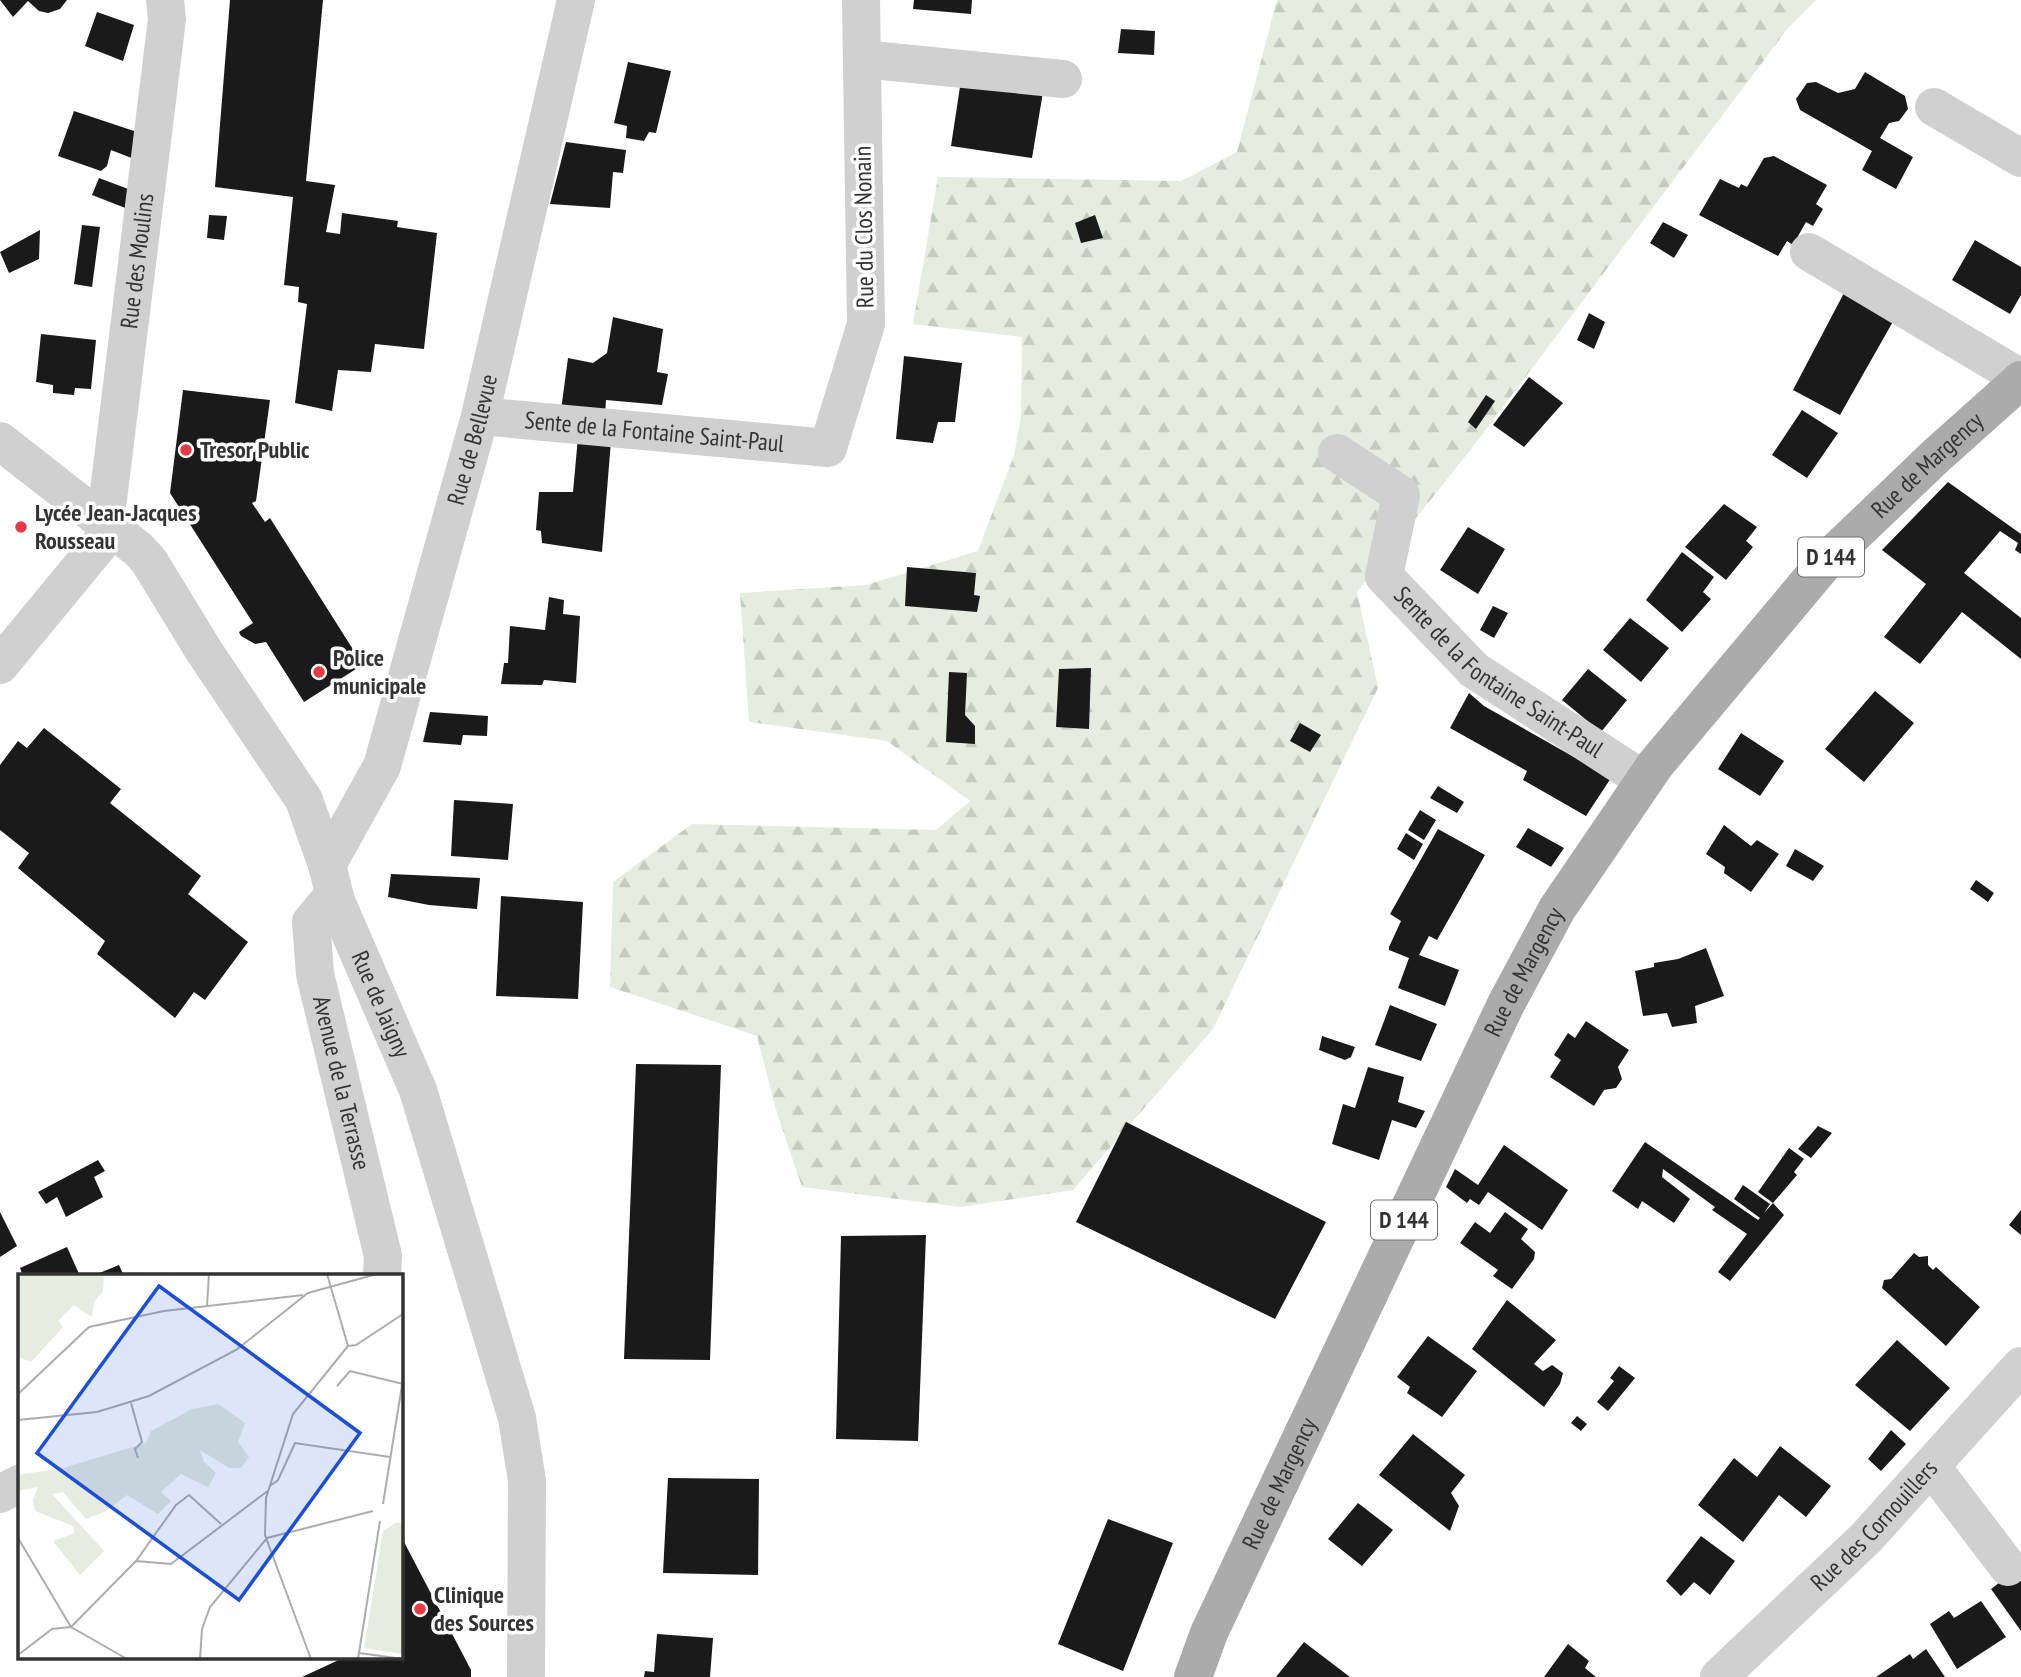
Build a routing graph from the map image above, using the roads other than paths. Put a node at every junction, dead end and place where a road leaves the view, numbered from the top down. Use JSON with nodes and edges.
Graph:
{"nodes":[{"id":1,"x":165,"y":0,"type":"edge"},
{"id":2,"x":576,"y":0,"type":"edge"},
{"id":3,"x":861,"y":0,"type":"edge"},
{"id":4,"x":862,"y":59,"type":"junction"},
{"id":5,"x":1063,"y":79,"type":"dead end"},
{"id":6,"x":1934,"y":107,"type":"dead end"},
{"id":7,"x":2021,"y":158,"type":"edge"},
{"id":8,"x":1809,"y":252,"type":"dead end"},
{"id":9,"x":2021,"y":379,"type":"edge"},
{"id":10,"x":480,"y":416,"type":"junction"},
{"id":11,"x":0,"y":441,"type":"edge"},
{"id":12,"x":828,"y":447,"type":"joint"},
{"id":13,"x":1337,"y":453,"type":"dead end"},
{"id":14,"x":106,"y":524,"type":"junction"},
{"id":15,"x":0,"y":665,"type":"edge"},
{"id":16,"x":1644,"y":780,"type":"junction"},
{"id":17,"x":332,"y":883,"type":"junction"},
{"id":18,"x":382,"y":1274,"type":"edge"},
{"id":19,"x":2021,"y":1366,"type":"edge"},
{"id":20,"x":1931,"y":1466,"type":"junction"},
{"id":21,"x":18,"y":1485,"type":"edge"},
{"id":22,"x":0,"y":1494,"type":"edge"},
{"id":23,"x":2008,"y":1567,"type":"dead end"},
{"id":24,"x":526,"y":1677,"type":"edge"},
{"id":25,"x":1193,"y":1677,"type":"edge"},
{"id":26,"x":1719,"y":1677,"type":"edge"}],
"edges":[{"from":1,"to":14,"type":"street","name":"Rue des Moulins"},
{"from":2,"to":10,"type":"street","name":"Rue de Bellevue"},
{"from":3,"to":4,"type":"street","name":"Rue du Clos Nonain"},
{"from":4,"to":5,"type":"street"},
{"from":4,"to":12,"type":"street","name":"Rue du Clos Nonain"},
{"from":6,"to":7,"type":"street"},
{"from":8,"to":9,"type":"street"},
{"from":9,"to":16,"type":"main road","name":"Rue de Margency","number":"D 144"},
{"from":10,"to":12,"type":"street","name":"Sente de la Fontaine Saint-Paul"},
{"from":10,"to":17,"type":"street","name":"Rue de Bellevue"},
{"from":11,"to":14,"type":"street","name":"Rue de Jaigny"},
{"from":13,"to":16,"type":"street","name":"Sente de la Fontaine Saint-Paul"},
{"from":14,"to":15,"type":"street"},
{"from":14,"to":17,"type":"street","name":"Rue de Jaigny"},
{"from":16,"to":25,"type":"main road","name":"Rue de Margency","number":"D 144"},
{"from":17,"to":18,"type":"street","name":"Avenue de la Terrasse"},
{"from":17,"to":24,"type":"street","name":"Rue de Jaigny"},
{"from":19,"to":20,"type":"street","name":"Rue des Cornouillers"},
{"from":20,"to":23,"type":"street"},
{"from":20,"to":26,"type":"street","name":"Rue des Cornouillers"},
{"from":21,"to":22,"type":"street"}]}
